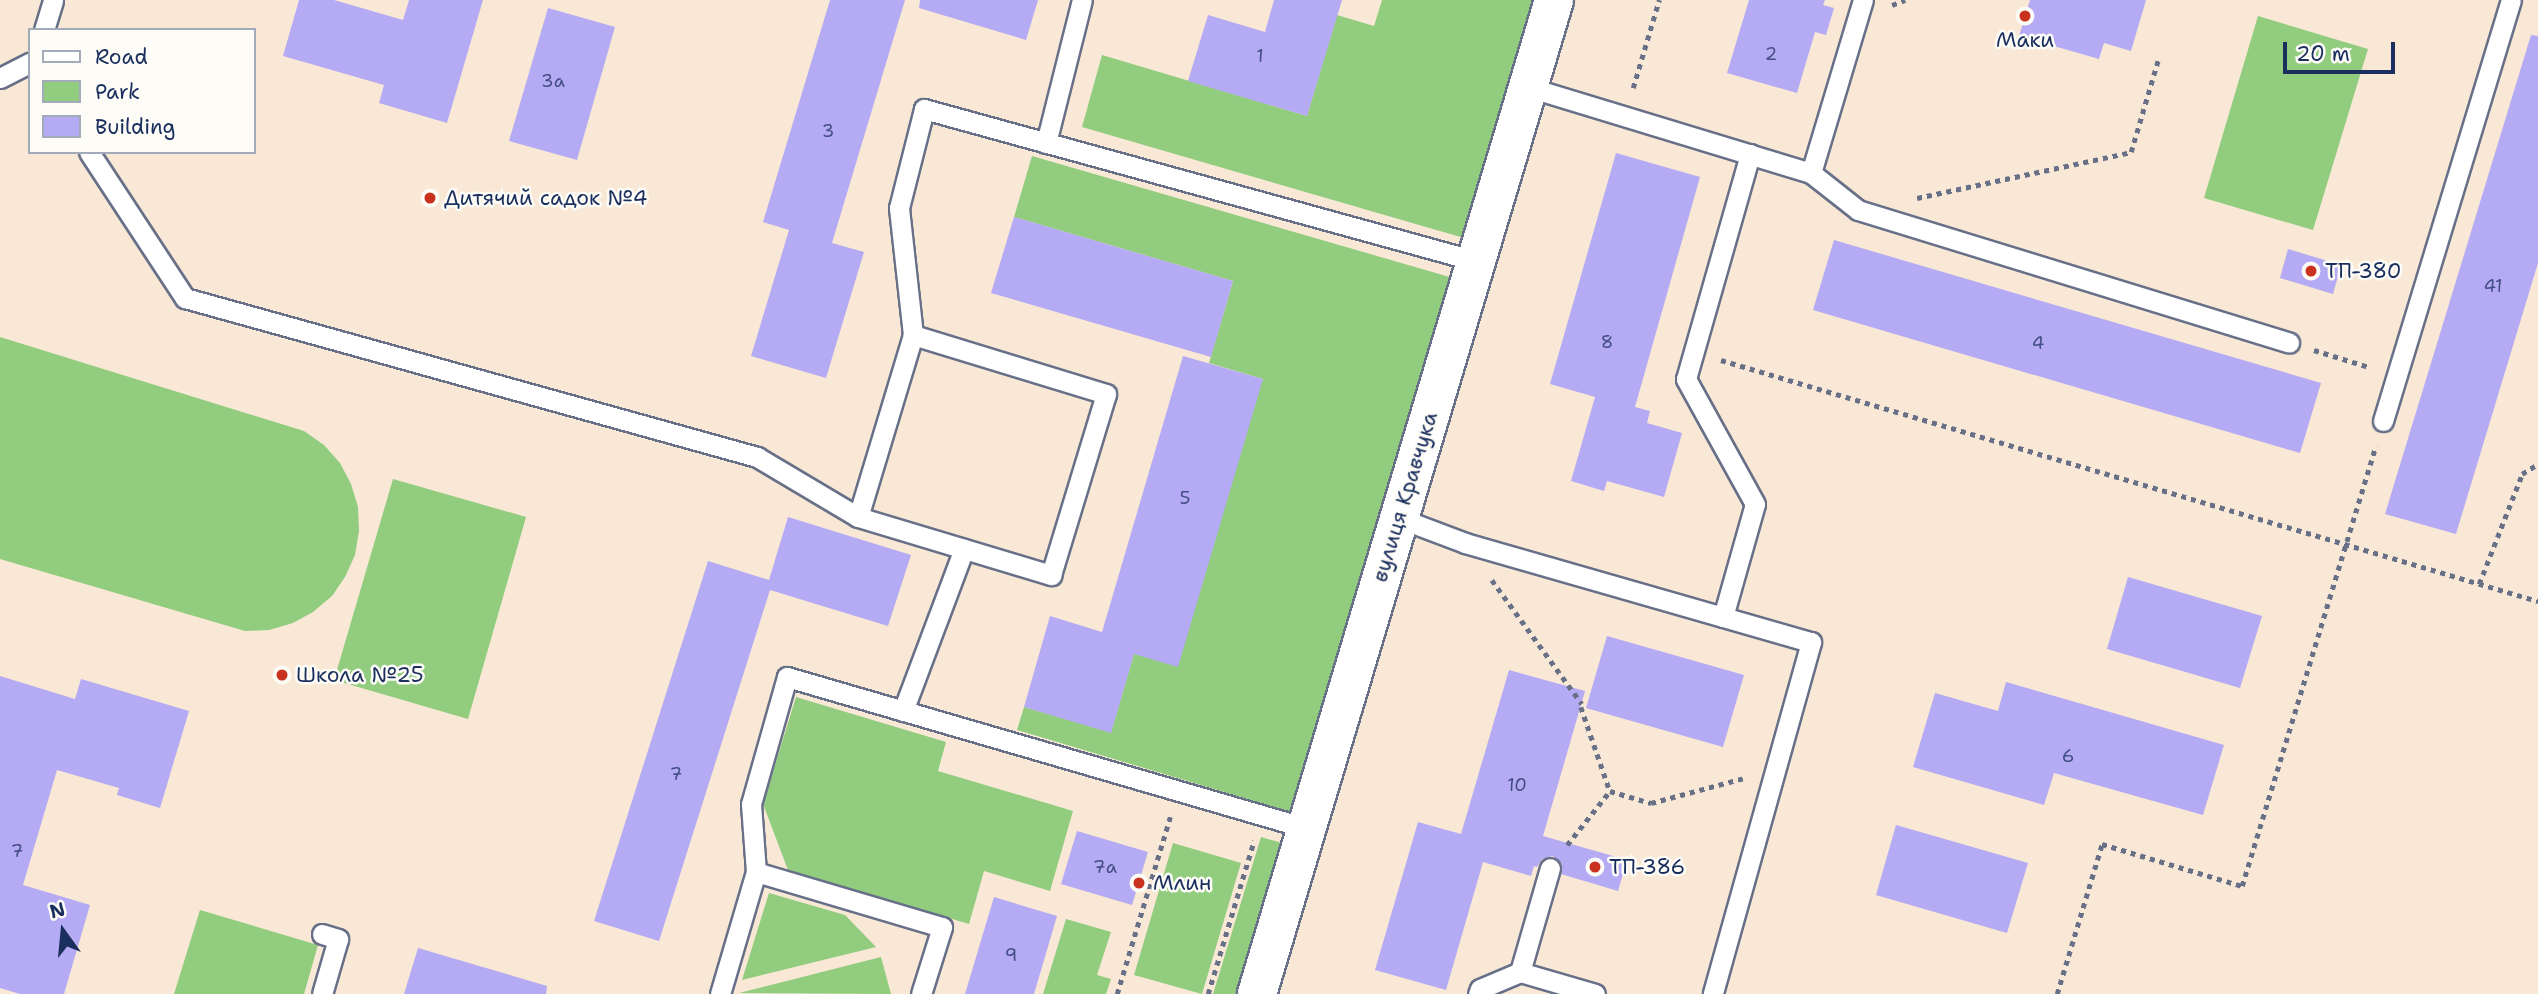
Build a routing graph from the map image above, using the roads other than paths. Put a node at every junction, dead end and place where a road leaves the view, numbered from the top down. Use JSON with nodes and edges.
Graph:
{"nodes":[{"id":1,"x":53,"y":0,"type":"edge"},
{"id":2,"x":1082,"y":0,"type":"edge"},
{"id":3,"x":1554,"y":0,"type":"edge"},
{"id":4,"x":1863,"y":0,"type":"edge"},
{"id":5,"x":2511,"y":0,"type":"edge"},
{"id":6,"x":45,"y":28,"type":"edge"},
{"id":7,"x":28,"y":64,"type":"edge"},
{"id":8,"x":0,"y":78,"type":"edge"},
{"id":9,"x":1528,"y":87,"type":"junction"},
{"id":10,"x":1046,"y":143,"type":"junction"},
{"id":11,"x":90,"y":154,"type":"edge"},
{"id":12,"x":1750,"y":154,"type":"junction"},
{"id":13,"x":1811,"y":173,"type":"junction"},
{"id":14,"x":1476,"y":261,"type":"junction"},
{"id":15,"x":912,"y":335,"type":"junction"},
{"id":16,"x":2298,"y":345,"type":"road end"},
{"id":17,"x":2383,"y":421,"type":"dead end"},
{"id":18,"x":858,"y":517,"type":"junction"},
{"id":19,"x":1399,"y":518,"type":"junction"},
{"id":20,"x":964,"y":549,"type":"junction"},
{"id":21,"x":1723,"y":617,"type":"junction"},
{"id":22,"x":903,"y":712,"type":"junction"},
{"id":23,"x":1306,"y":828,"type":"junction"},
{"id":24,"x":1550,"y":868,"type":"road end"},
{"id":25,"x":756,"y":872,"type":"junction"},
{"id":26,"x":322,"y":934,"type":"dead end"},
{"id":27,"x":1520,"y":972,"type":"junction"},
{"id":28,"x":322,"y":994,"type":"edge"},
{"id":29,"x":720,"y":994,"type":"edge"},
{"id":30,"x":921,"y":994,"type":"edge"},
{"id":31,"x":1257,"y":994,"type":"edge"},
{"id":32,"x":1478,"y":994,"type":"edge"},
{"id":33,"x":1595,"y":994,"type":"edge"},
{"id":34,"x":1713,"y":994,"type":"edge"}],
"edges":[{"from":1,"to":6,"type":"lane"},
{"from":2,"to":10,"type":"lane"},
{"from":3,"to":9,"type":"street","name":"вулиця Кравчука"},
{"from":4,"to":13,"type":"lane"},
{"from":5,"to":17,"type":"lane"},
{"from":7,"to":8,"type":"lane"},
{"from":9,"to":12,"type":"lane"},
{"from":9,"to":14,"type":"street","name":"вулиця Кравчука"},
{"from":10,"to":14,"type":"lane"},
{"from":10,"to":15,"type":"lane"},
{"from":11,"to":18,"type":"lane"},
{"from":12,"to":13,"type":"lane"},
{"from":12,"to":21,"type":"lane"},
{"from":13,"to":16,"type":"lane"},
{"from":14,"to":19,"type":"street","name":"вулиця Кравчука"},
{"from":15,"to":18,"type":"lane"},
{"from":15,"to":20,"type":"lane"},
{"from":18,"to":20,"type":"lane"},
{"from":19,"to":21,"type":"lane"},
{"from":19,"to":23,"type":"street","name":"вулиця Кравчука"},
{"from":20,"to":22,"type":"lane"},
{"from":21,"to":34,"type":"lane"},
{"from":22,"to":23,"type":"lane"},
{"from":22,"to":25,"type":"lane"},
{"from":23,"to":31,"type":"street","name":"вулиця Кравчука"},
{"from":24,"to":27,"type":"lane"},
{"from":25,"to":29,"type":"lane"},
{"from":25,"to":30,"type":"lane"},
{"from":26,"to":28,"type":"lane"},
{"from":27,"to":32,"type":"lane"},
{"from":27,"to":33,"type":"lane"}]}
